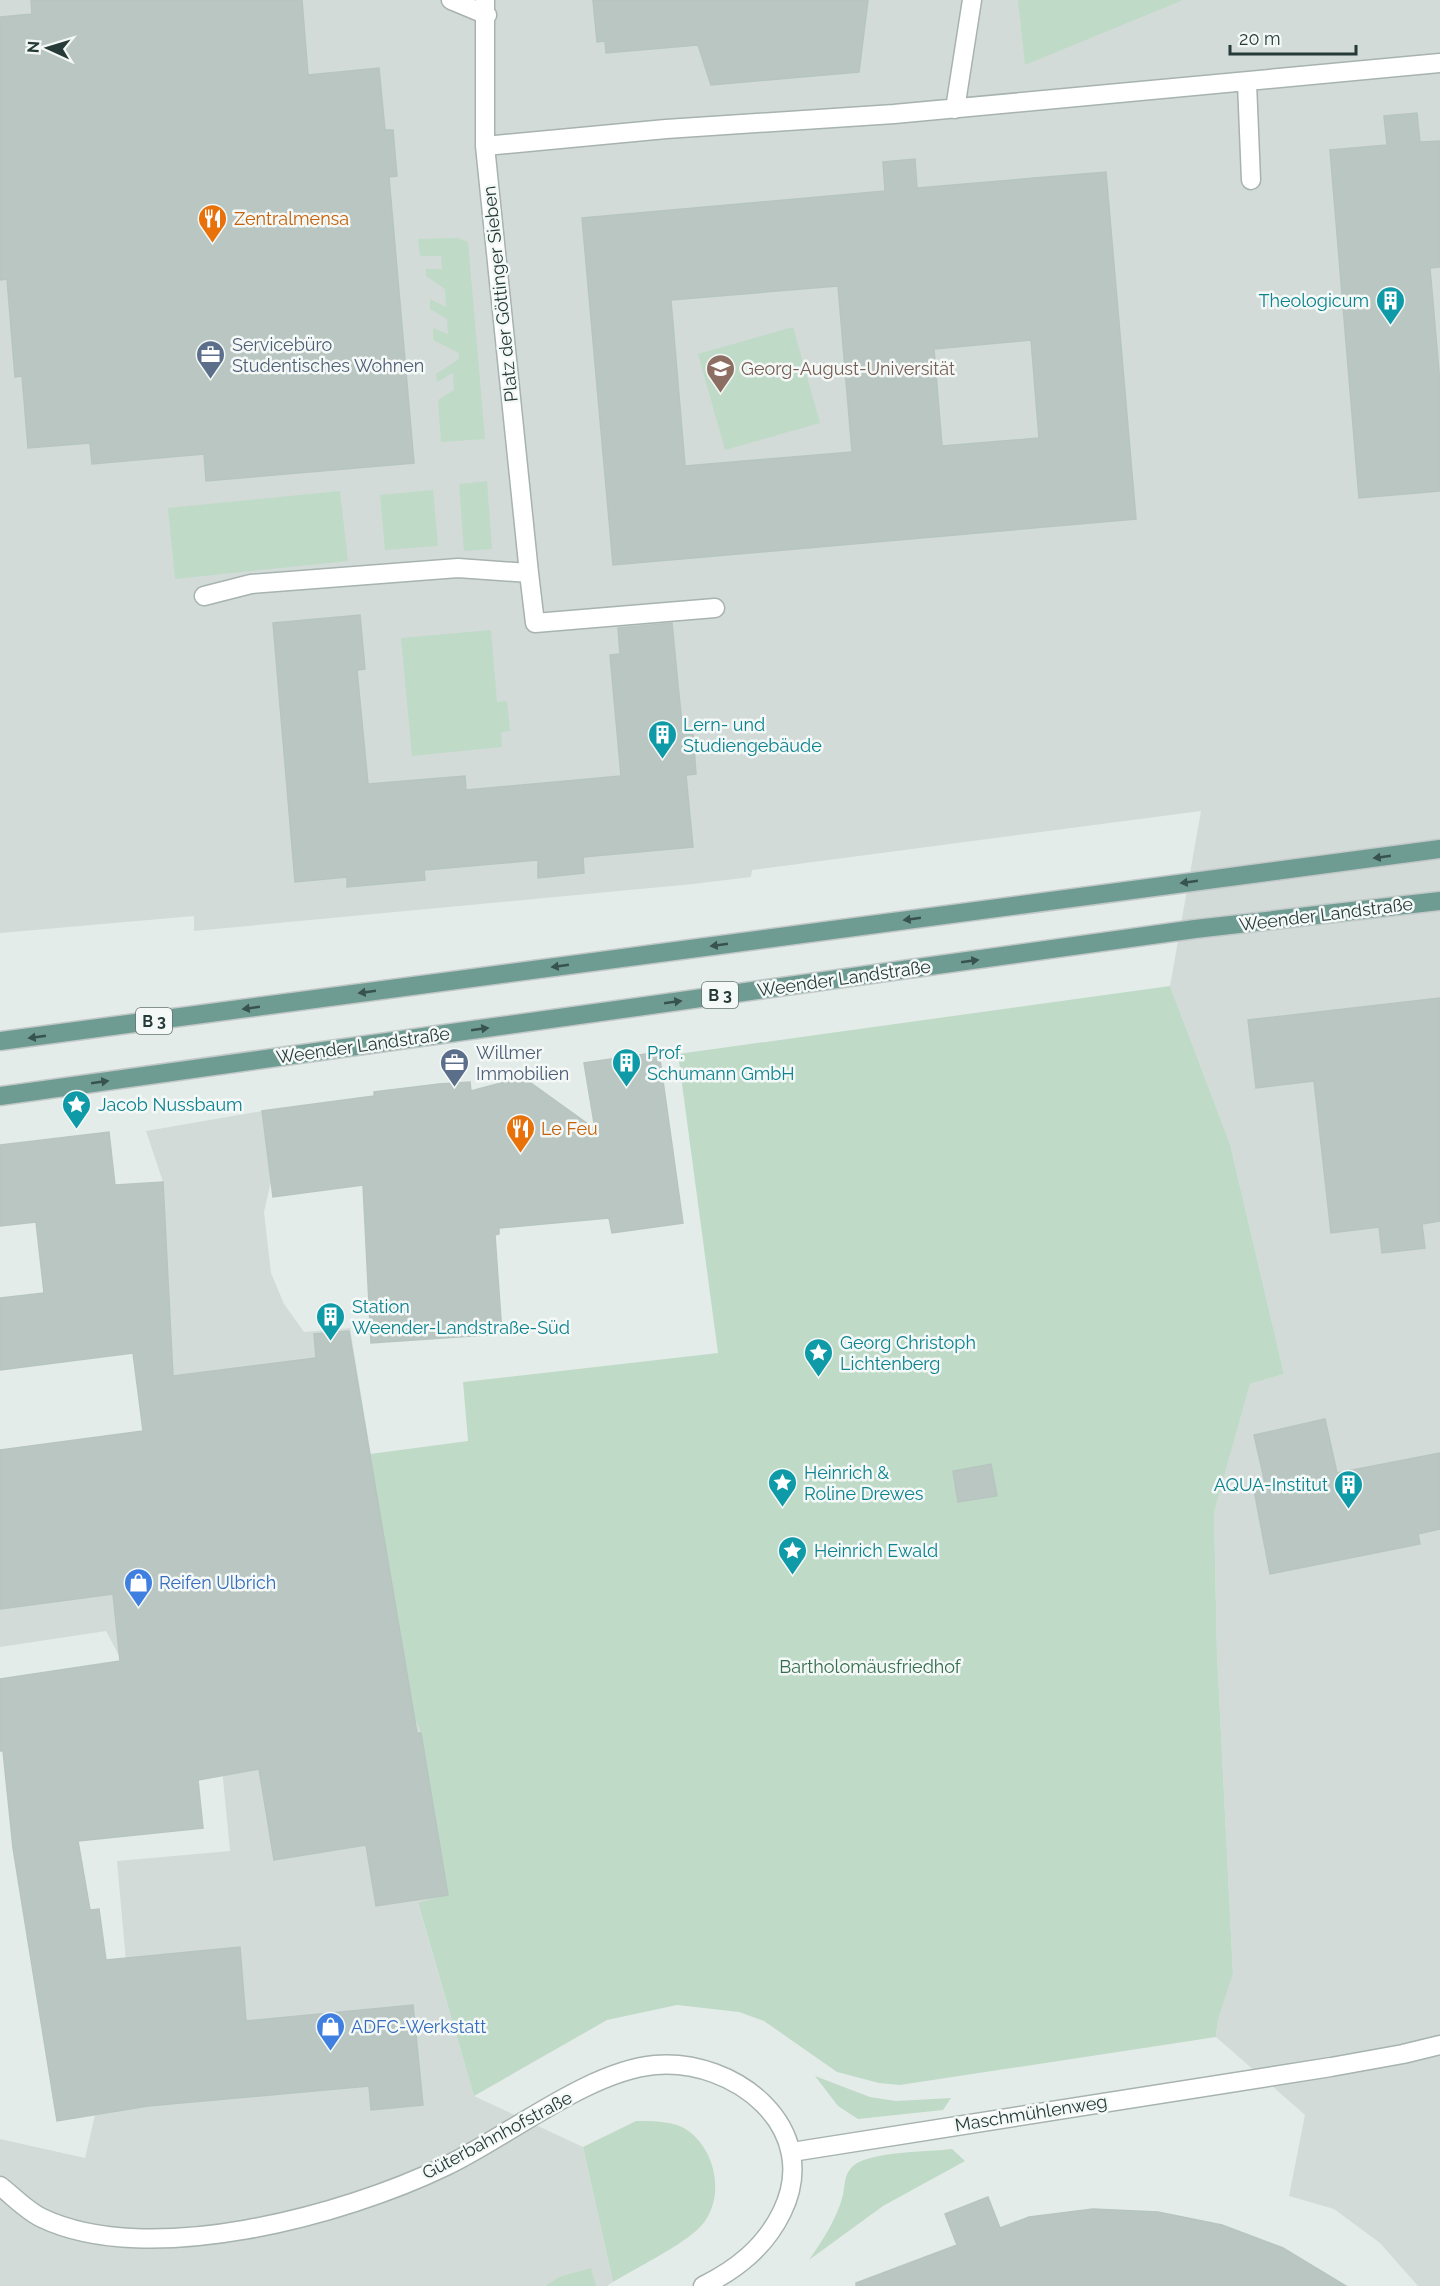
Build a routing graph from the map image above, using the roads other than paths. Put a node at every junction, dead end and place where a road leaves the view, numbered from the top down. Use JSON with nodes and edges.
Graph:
{"nodes":[{"id":1,"x":451,"y":0,"type":"edge"},
{"id":2,"x":972,"y":0,"type":"edge"},
{"id":3,"x":486,"y":8,"type":"edge"},
{"id":4,"x":1440,"y":63,"type":"edge"},
{"id":5,"x":1247,"y":83,"type":"junction"},
{"id":6,"x":955,"y":109,"type":"junction"},
{"id":7,"x":485,"y":146,"type":"junction"},
{"id":8,"x":1251,"y":180,"type":"dead end"},
{"id":9,"x":529,"y":573,"type":"junction"},
{"id":10,"x":204,"y":596,"type":"dead end"},
{"id":11,"x":715,"y":608,"type":"dead end"},
{"id":12,"x":1440,"y":849,"type":"edge"},
{"id":13,"x":1440,"y":901,"type":"edge"},
{"id":14,"x":0,"y":1041,"type":"edge"},
{"id":15,"x":0,"y":1096,"type":"edge"},
{"id":16,"x":1440,"y":2044,"type":"edge"},
{"id":17,"x":792,"y":2152,"type":"junction"},
{"id":18,"x":0,"y":2186,"type":"edge"},
{"id":19,"x":703,"y":2286,"type":"edge"}],
"edges":[{"from":1,"to":3,"type":"street","name":"Platz der Göttinger Sieben"},
{"from":2,"to":6,"type":"street"},
{"from":3,"to":7,"type":"street","name":"Platz der Göttinger Sieben"},
{"from":4,"to":5,"type":"street"},
{"from":5,"to":6,"type":"street"},
{"from":5,"to":8,"type":"street"},
{"from":6,"to":7,"type":"street"},
{"from":7,"to":9,"type":"street","name":"Platz der Göttinger Sieben"},
{"from":9,"to":10,"type":"street"},
{"from":9,"to":11,"type":"street","name":"Platz der Göttinger Sieben"},
{"from":12,"to":14,"type":"main road","number":"B 3","one_way":true},
{"from":15,"to":13,"type":"main road","name":"Weender Landstraße","number":"B 3","one_way":true},
{"from":16,"to":17,"type":"street","name":"Maschmühlenweg"},
{"from":17,"to":18,"type":"street","name":"Güterbahnhofstraße"},
{"from":17,"to":19,"type":"street"}]}
